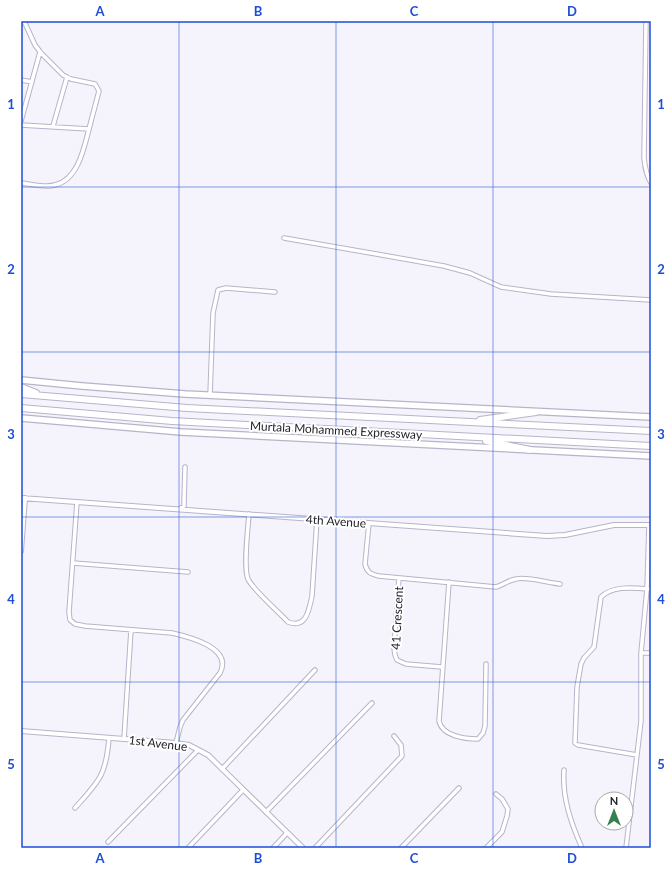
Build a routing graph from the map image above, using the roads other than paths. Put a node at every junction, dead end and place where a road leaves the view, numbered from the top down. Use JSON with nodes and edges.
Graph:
{"nodes":[{"id":1,"x":24,"y":21,"type":"edge"},
{"id":2,"x":646,"y":21,"type":"edge"},
{"id":3,"x":40,"y":52,"type":"junction"},
{"id":4,"x":67,"y":77,"type":"junction"},
{"id":5,"x":21,"y":80,"type":"edge"},
{"id":6,"x":32,"y":82,"type":"junction"},
{"id":7,"x":21,"y":120,"type":"edge"},
{"id":8,"x":21,"y":125,"type":"edge"},
{"id":9,"x":53,"y":126,"type":"junction"},
{"id":10,"x":89,"y":129,"type":"junction"},
{"id":11,"x":651,"y":183,"type":"edge"},
{"id":12,"x":21,"y":184,"type":"edge"},
{"id":13,"x":284,"y":238,"type":"dead end"},
{"id":14,"x":275,"y":292,"type":"dead end"},
{"id":15,"x":651,"y":300,"type":"edge"},
{"id":16,"x":21,"y":380,"type":"edge"},
{"id":17,"x":21,"y":387,"type":"edge"},
{"id":18,"x":21,"y":394,"type":"edge"},
{"id":19,"x":210,"y":395,"type":"junction"},
{"id":20,"x":45,"y":396,"type":"junction"},
{"id":21,"x":21,"y":408,"type":"edge"},
{"id":22,"x":536,"y":412,"type":"junction"},
{"id":23,"x":21,"y":418,"type":"edge"},
{"id":24,"x":651,"y":418,"type":"edge"},
{"id":25,"x":466,"y":422,"type":"junction"},
{"id":26,"x":651,"y":432,"type":"edge"},
{"id":27,"x":467,"y":437,"type":"junction"},
{"id":28,"x":651,"y":446,"type":"edge"},
{"id":29,"x":530,"y":450,"type":"junction"},
{"id":30,"x":651,"y":456,"type":"edge"},
{"id":31,"x":185,"y":467,"type":"dead end"},
{"id":32,"x":23,"y":498,"type":"edge"},
{"id":33,"x":77,"y":502,"type":"junction"},
{"id":34,"x":179,"y":509,"type":"junction"},
{"id":35,"x":249,"y":514,"type":"junction"},
{"id":36,"x":317,"y":519,"type":"junction"},
{"id":37,"x":369,"y":523,"type":"junction"},
{"id":38,"x":650,"y":525,"type":"edge"},
{"id":39,"x":21,"y":551,"type":"edge"},
{"id":40,"x":73,"y":563,"type":"junction"},
{"id":41,"x":188,"y":572,"type":"dead end"},
{"id":42,"x":399,"y":578,"type":"junction"},
{"id":43,"x":449,"y":582,"type":"junction"},
{"id":44,"x":560,"y":584,"type":"dead end"},
{"id":45,"x":649,"y":589,"type":"edge"},
{"id":46,"x":132,"y":630,"type":"junction"},
{"id":47,"x":641,"y":653,"type":"junction"},
{"id":48,"x":651,"y":653,"type":"edge"},
{"id":49,"x":486,"y":664,"type":"dead end"},
{"id":50,"x":442,"y":667,"type":"junction"},
{"id":51,"x":315,"y":670,"type":"dead end"},
{"id":52,"x":372,"y":704,"type":"dead end"},
{"id":53,"x":21,"y":731,"type":"edge"},
{"id":54,"x":394,"y":736,"type":"dead end"},
{"id":55,"x":109,"y":738,"type":"junction"},
{"id":56,"x":124,"y":739,"type":"junction"},
{"id":57,"x":176,"y":743,"type":"junction"},
{"id":58,"x":198,"y":750,"type":"junction"},
{"id":59,"x":637,"y":754,"type":"junction"},
{"id":60,"x":222,"y":769,"type":"junction"},
{"id":61,"x":564,"y":770,"type":"dead end"},
{"id":62,"x":459,"y":788,"type":"dead end"},
{"id":63,"x":243,"y":790,"type":"junction"},
{"id":64,"x":496,"y":794,"type":"dead end"},
{"id":65,"x":74,"y":808,"type":"dead end"},
{"id":66,"x":266,"y":812,"type":"junction"},
{"id":67,"x":287,"y":833,"type":"junction"},
{"id":68,"x":108,"y":842,"type":"dead end"},
{"id":69,"x":188,"y":848,"type":"edge"},
{"id":70,"x":273,"y":848,"type":"edge"},
{"id":71,"x":303,"y":848,"type":"edge"},
{"id":72,"x":315,"y":848,"type":"edge"},
{"id":73,"x":401,"y":848,"type":"edge"},
{"id":74,"x":486,"y":848,"type":"edge"},
{"id":75,"x":582,"y":848,"type":"edge"},
{"id":76,"x":626,"y":848,"type":"edge"}],
"edges":[{"from":1,"to":3,"type":"street"},
{"from":2,"to":11,"type":"street"},
{"from":3,"to":4,"type":"street"},
{"from":3,"to":6,"type":"street"},
{"from":4,"to":9,"type":"street"},
{"from":4,"to":10,"type":"street"},
{"from":5,"to":6,"type":"street"},
{"from":6,"to":7,"type":"street"},
{"from":8,"to":9,"type":"street"},
{"from":9,"to":10,"type":"street"},
{"from":10,"to":12,"type":"street"},
{"from":13,"to":15,"type":"street"},
{"from":14,"to":19,"type":"street"},
{"from":16,"to":19,"type":"highway"},
{"from":17,"to":20,"type":"highway"},
{"from":18,"to":20,"type":"highway","name":"Murtala Mohammed Expressway"},
{"from":19,"to":22,"type":"highway"},
{"from":20,"to":25,"type":"highway","name":"Murtala Mohammed Expressway"},
{"from":21,"to":27,"type":"highway","name":"Murtala Mohammed Expressway"},
{"from":22,"to":24,"type":"highway"},
{"from":22,"to":25,"type":"highway"},
{"from":23,"to":29,"type":"highway","name":"Murtala Mohammed Expressway"},
{"from":25,"to":26,"type":"highway","name":"Murtala Mohammed Expressway"},
{"from":27,"to":28,"type":"highway","name":"Murtala Mohammed Expressway"},
{"from":27,"to":29,"type":"highway"},
{"from":29,"to":30,"type":"highway","name":"Murtala Mohammed Expressway"},
{"from":31,"to":34,"type":"street"},
{"from":32,"to":33,"type":"street","name":"4th Avenue"},
{"from":32,"to":39,"type":"street"},
{"from":33,"to":34,"type":"street","name":"4th Avenue"},
{"from":33,"to":40,"type":"street"},
{"from":34,"to":35,"type":"street","name":"4th Avenue"},
{"from":35,"to":36,"type":"street","name":"4th Avenue"},
{"from":35,"to":36,"type":"street"},
{"from":36,"to":37,"type":"street","name":"4th Avenue"},
{"from":37,"to":38,"type":"street","name":"4th Avenue"},
{"from":37,"to":42,"type":"street","name":"41 Crescent"},
{"from":38,"to":45,"type":"street"},
{"from":40,"to":41,"type":"street"},
{"from":40,"to":46,"type":"street"},
{"from":42,"to":43,"type":"street","name":"41 Crescent"},
{"from":42,"to":50,"type":"street","name":"41 Crescent"},
{"from":43,"to":44,"type":"street","name":"41 Crescent"},
{"from":43,"to":50,"type":"street"},
{"from":45,"to":47,"type":"street"},
{"from":45,"to":59,"type":"street"},
{"from":46,"to":56,"type":"street"},
{"from":46,"to":57,"type":"street"},
{"from":47,"to":48,"type":"street"},
{"from":47,"to":59,"type":"street"},
{"from":49,"to":50,"type":"street"},
{"from":51,"to":60,"type":"street"},
{"from":52,"to":66,"type":"street"},
{"from":53,"to":55,"type":"street","name":"1st Avenue"},
{"from":54,"to":72,"type":"street"},
{"from":55,"to":56,"type":"street","name":"1st Avenue"},
{"from":55,"to":65,"type":"street"},
{"from":56,"to":57,"type":"street","name":"1st Avenue"},
{"from":57,"to":58,"type":"street","name":"1st Avenue"},
{"from":58,"to":60,"type":"street","name":"1st Avenue"},
{"from":58,"to":68,"type":"street"},
{"from":59,"to":76,"type":"street"},
{"from":60,"to":63,"type":"street","name":"1st Avenue"},
{"from":61,"to":75,"type":"street"},
{"from":62,"to":73,"type":"street"},
{"from":63,"to":66,"type":"street","name":"1st Avenue"},
{"from":63,"to":69,"type":"street"},
{"from":64,"to":74,"type":"street"},
{"from":66,"to":67,"type":"street","name":"1st Avenue"},
{"from":67,"to":70,"type":"street"},
{"from":67,"to":71,"type":"street","name":"1st Avenue"}]}
